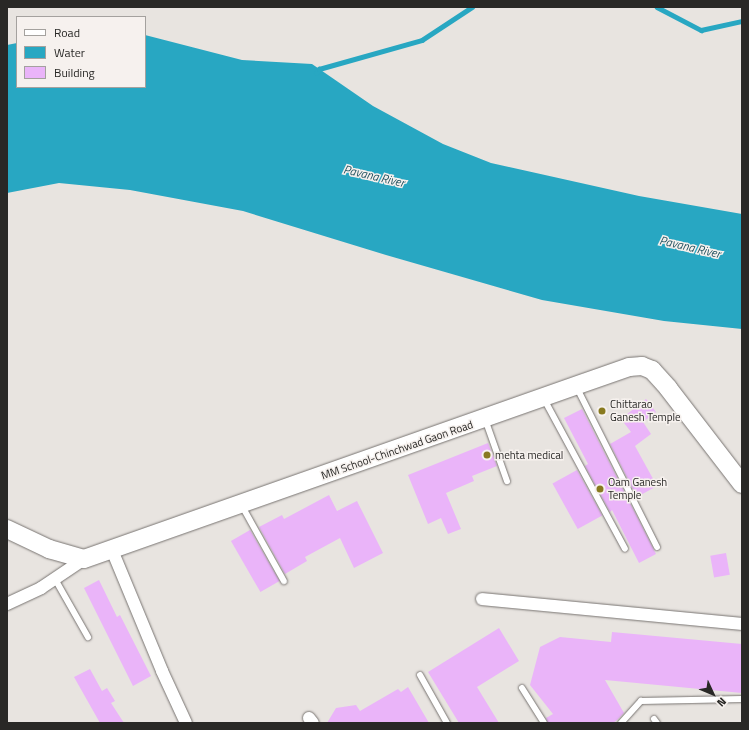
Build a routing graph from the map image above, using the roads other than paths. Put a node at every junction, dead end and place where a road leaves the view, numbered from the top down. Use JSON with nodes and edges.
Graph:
{"nodes":[{"id":1,"x":576,"y":386,"type":"junction"},
{"id":2,"x":544,"y":398,"type":"junction"},
{"id":3,"x":484,"y":419,"type":"junction"},
{"id":4,"x":508,"y":481,"type":"dead end"},
{"id":5,"x":742,"y":484,"type":"edge"},
{"id":6,"x":241,"y":505,"type":"junction"},
{"id":7,"x":7,"y":529,"type":"edge"},
{"id":8,"x":656,"y":547,"type":"dead end"},
{"id":9,"x":625,"y":549,"type":"dead end"},
{"id":10,"x":112,"y":550,"type":"junction"},
{"id":11,"x":84,"y":559,"type":"junction"},
{"id":12,"x":55,"y":579,"type":"junction"},
{"id":13,"x":284,"y":581,"type":"dead end"},
{"id":14,"x":482,"y":599,"type":"dead end"},
{"id":15,"x":7,"y":604,"type":"edge"},
{"id":16,"x":742,"y":624,"type":"edge"},
{"id":17,"x":88,"y":637,"type":"dead end"},
{"id":18,"x":420,"y":675,"type":"dead end"},
{"id":19,"x":522,"y":688,"type":"dead end"},
{"id":20,"x":742,"y":699,"type":"edge"},
{"id":21,"x":184,"y":722,"type":"edge"},
{"id":22,"x":447,"y":723,"type":"edge"},
{"id":23,"x":544,"y":723,"type":"edge"},
{"id":24,"x":621,"y":723,"type":"edge"}],
"edges":[{"from":1,"to":2,"type":"main road","name":"MM School-Chinchwad Gaon Road"},
{"from":1,"to":5,"type":"main road","name":"MM School-Chinchwad Gaon Road"},
{"from":1,"to":8,"type":"lane"},
{"from":2,"to":3,"type":"main road","name":"MM School-Chinchwad Gaon Road"},
{"from":2,"to":9,"type":"lane"},
{"from":3,"to":4,"type":"lane"},
{"from":3,"to":6,"type":"main road","name":"MM School-Chinchwad Gaon Road"},
{"from":6,"to":10,"type":"main road","name":"MM School-Chinchwad Gaon Road"},
{"from":6,"to":13,"type":"lane"},
{"from":7,"to":11,"type":"main road"},
{"from":10,"to":11,"type":"main road","name":"MM School-Chinchwad Gaon Road"},
{"from":10,"to":21,"type":"street"},
{"from":11,"to":12,"type":"street"},
{"from":12,"to":15,"type":"street"},
{"from":12,"to":17,"type":"lane"},
{"from":14,"to":16,"type":"street"},
{"from":18,"to":22,"type":"lane"},
{"from":19,"to":23,"type":"lane"},
{"from":20,"to":24,"type":"lane"}]}
